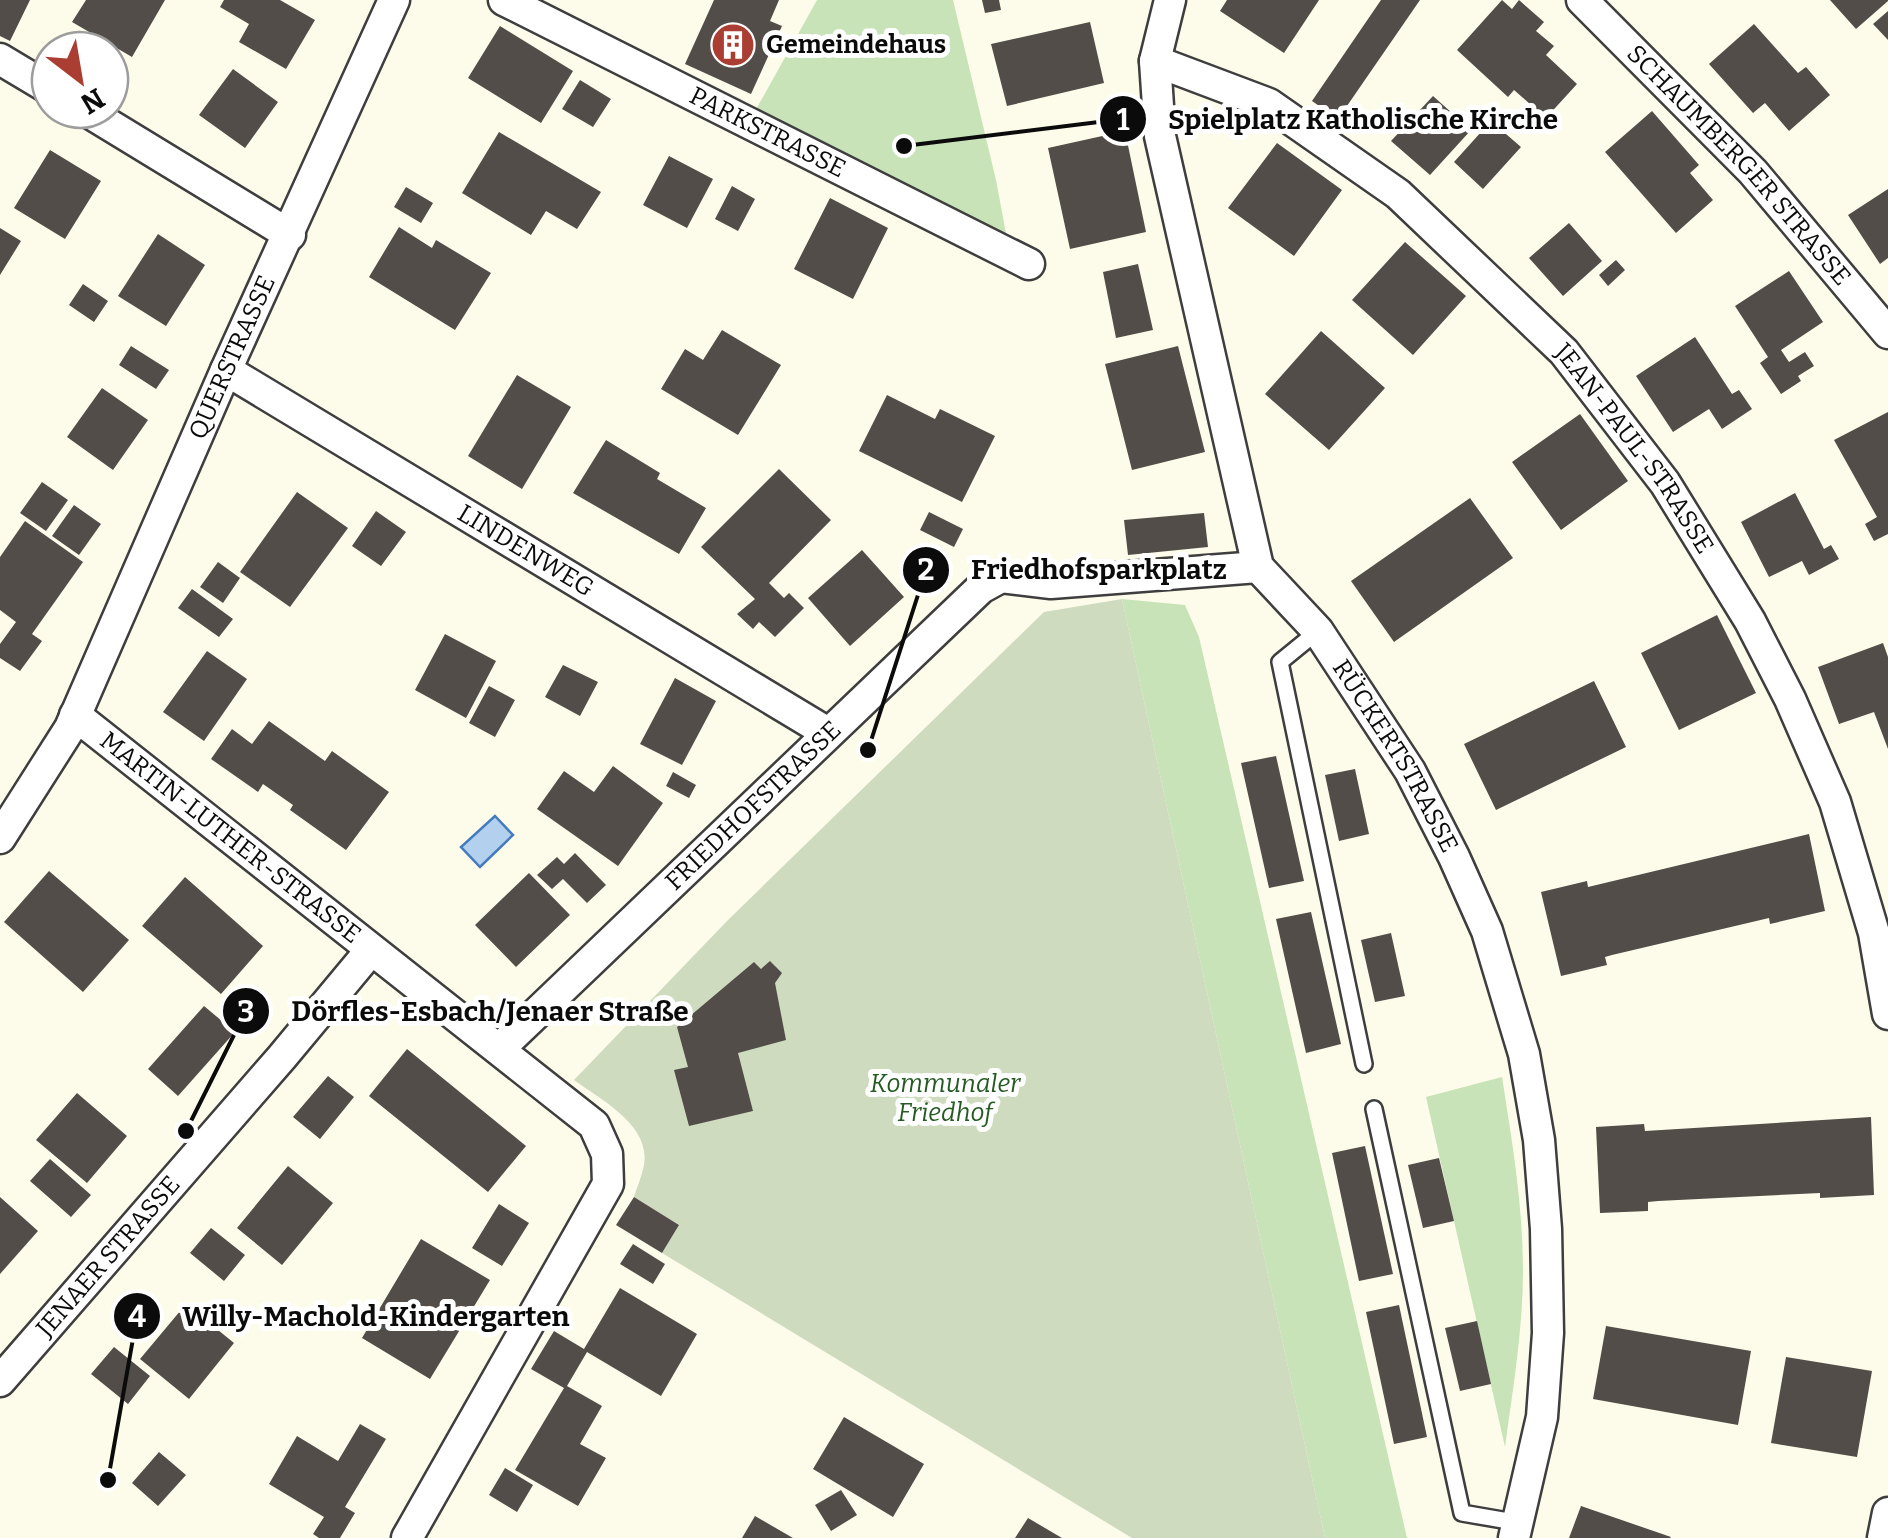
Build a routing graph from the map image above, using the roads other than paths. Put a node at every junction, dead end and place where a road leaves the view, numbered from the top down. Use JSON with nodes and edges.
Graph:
{"nodes":[{"id":1,"x":394,"y":0,"type":"edge"},
{"id":2,"x":504,"y":0,"type":"edge"},
{"id":3,"x":1170,"y":0,"type":"edge"},
{"id":4,"x":1582,"y":0,"type":"edge"},
{"id":5,"x":0,"y":59,"type":"edge"},
{"id":6,"x":1155,"y":61,"type":"junction"},
{"id":7,"x":30,"y":77,"type":"edge"},
{"id":8,"x":117,"y":130,"type":"edge"},
{"id":9,"x":290,"y":234,"type":"junction"},
{"id":10,"x":1030,"y":264,"type":"dead end"},
{"id":11,"x":1888,"y":333,"type":"edge"},
{"id":12,"x":226,"y":370,"type":"junction"},
{"id":13,"x":1258,"y":567,"type":"junction"},
{"id":14,"x":1318,"y":631,"type":"junction"},
{"id":15,"x":75,"y":715,"type":"junction"},
{"id":16,"x":828,"y":733,"type":"junction"},
{"id":17,"x":0,"y":838,"type":"edge"},
{"id":18,"x":371,"y":950,"type":"junction"},
{"id":19,"x":1884,"y":972,"type":"edge"},
{"id":20,"x":1888,"y":1014,"type":"edge"},
{"id":21,"x":498,"y":1050,"type":"junction"},
{"id":22,"x":1364,"y":1064,"type":"dead end"},
{"id":23,"x":1374,"y":1109,"type":"dead end"},
{"id":24,"x":0,"y":1381,"type":"edge"},
{"id":25,"x":1888,"y":1513,"type":"edge"},
{"id":26,"x":1517,"y":1530,"type":"edge"},
{"id":27,"x":407,"y":1538,"type":"edge"},
{"id":28,"x":1884,"y":1538,"type":"edge"}],
"edges":[{"from":1,"to":9,"type":"street","name":"QUERSTRASSE"},
{"from":2,"to":10,"type":"street","name":"PARKSTRASSE"},
{"from":3,"to":6,"type":"street"},
{"from":4,"to":11,"type":"street","name":"SCHAUMBERGER STRASSE"},
{"from":5,"to":7,"type":"street"},
{"from":6,"to":13,"type":"street"},
{"from":6,"to":19,"type":"street","name":"JEAN-PAUL-STRASSE"},
{"from":8,"to":9,"type":"street"},
{"from":9,"to":12,"type":"street","name":"QUERSTRASSE"},
{"from":12,"to":15,"type":"street","name":"QUERSTRASSE"},
{"from":12,"to":16,"type":"street","name":"LINDENWEG"},
{"from":13,"to":14,"type":"street","name":"RÜCKERTSTRASSE"},
{"from":13,"to":16,"type":"street","name":"FRIEDHOFSTRASSE"},
{"from":14,"to":22,"type":"lane"},
{"from":14,"to":26,"type":"street","name":"RÜCKERTSTRASSE"},
{"from":15,"to":17,"type":"street","name":"MARTIN-LUTHER-STRASSE"},
{"from":15,"to":18,"type":"street","name":"MARTIN-LUTHER-STRASSE"},
{"from":16,"to":21,"type":"street","name":"FRIEDHOFSTRASSE"},
{"from":18,"to":21,"type":"street","name":"MARTIN-LUTHER-STRASSE"},
{"from":18,"to":24,"type":"street","name":"JENAER STRASSE"},
{"from":19,"to":20,"type":"street","name":"JEAN-PAUL-STRASSE"},
{"from":21,"to":27,"type":"street","name":"MARTIN-LUTHER-STRASSE"},
{"from":23,"to":26,"type":"lane"},
{"from":25,"to":28,"type":"street"}]}
